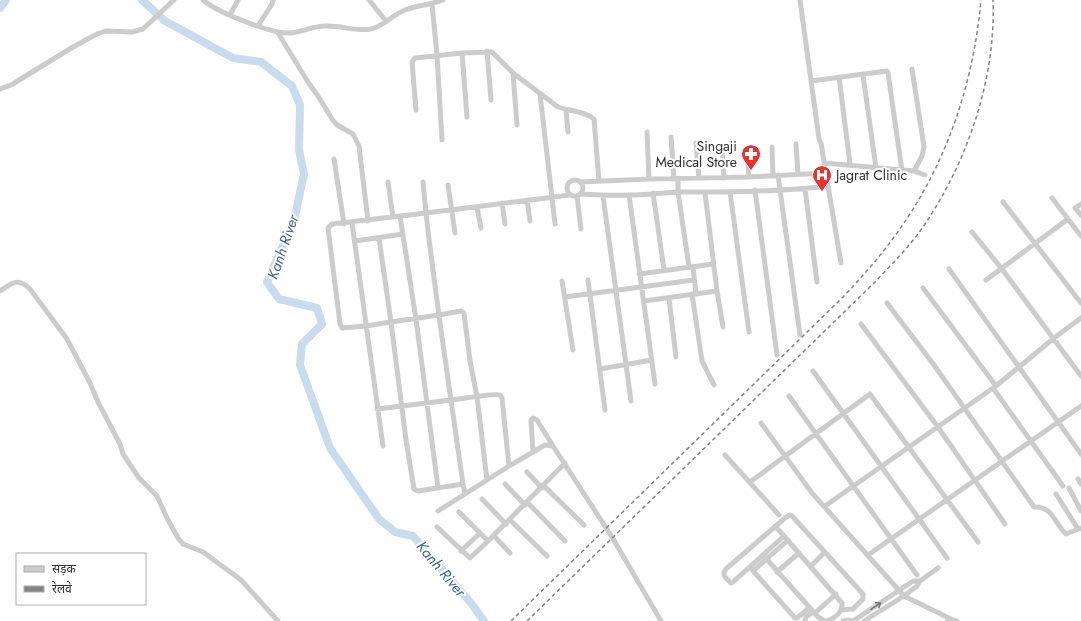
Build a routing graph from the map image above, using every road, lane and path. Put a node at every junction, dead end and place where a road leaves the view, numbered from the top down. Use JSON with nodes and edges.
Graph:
{"nodes":[{"id":1,"x":174,"y":0,"type":"edge"},
{"id":2,"x":203,"y":0,"type":"edge"},
{"id":3,"x":238,"y":0,"type":"edge"},
{"id":4,"x":273,"y":0,"type":"edge"},
{"id":5,"x":369,"y":0,"type":"edge"},
{"id":6,"x":443,"y":0,"type":"edge"},
{"id":7,"x":802,"y":0,"type":"edge"},
{"id":8,"x":432,"y":4,"type":"junction"},
{"id":9,"x":230,"y":15,"type":"junction"},
{"id":10,"x":386,"y":21,"type":"junction"},
{"id":11,"x":258,"y":26,"type":"junction"},
{"id":12,"x":278,"y":33,"type":"junction"},
{"id":13,"x":487,"y":51,"type":"junction"},
{"id":14,"x":462,"y":52,"type":"junction"},
{"id":15,"x":437,"y":55,"type":"junction"},
{"id":16,"x":912,"y":69,"type":"dead end"},
{"id":17,"x":513,"y":73,"type":"junction"},
{"id":18,"x":863,"y":75,"type":"junction"},
{"id":19,"x":839,"y":78,"type":"junction"},
{"id":20,"x":813,"y":81,"type":"junction"},
{"id":21,"x":0,"y":89,"type":"edge"},
{"id":22,"x":540,"y":94,"type":"junction"},
{"id":23,"x":491,"y":100,"type":"dead end"},
{"id":24,"x":416,"y":110,"type":"dead end"},
{"id":25,"x":566,"y":110,"type":"junction"},
{"id":26,"x":467,"y":117,"type":"dead end"},
{"id":27,"x":517,"y":125,"type":"dead end"},
{"id":28,"x":568,"y":132,"type":"dead end"},
{"id":29,"x":647,"y":132,"type":"dead end"},
{"id":30,"x":672,"y":137,"type":"dead end"},
{"id":31,"x":442,"y":140,"type":"dead end"},
{"id":32,"x":696,"y":143,"type":"dead end"},
{"id":33,"x":796,"y":144,"type":"dead end"},
{"id":34,"x":772,"y":147,"type":"dead end"},
{"id":35,"x":747,"y":149,"type":"dead end"},
{"id":36,"x":722,"y":150,"type":"dead end"},
{"id":37,"x":334,"y":159,"type":"dead end"},
{"id":38,"x":824,"y":163,"type":"junction"},
{"id":39,"x":850,"y":164,"type":"junction"},
{"id":40,"x":876,"y":168,"type":"junction"},
{"id":41,"x":902,"y":171,"type":"junction"},
{"id":42,"x":914,"y":171,"type":"junction"},
{"id":43,"x":826,"y":173,"type":"junction"},
{"id":44,"x":798,"y":174,"type":"junction"},
{"id":45,"x":925,"y":175,"type":"dead end"},
{"id":46,"x":775,"y":176,"type":"junction"},
{"id":47,"x":749,"y":177,"type":"junction"},
{"id":48,"x":698,"y":178,"type":"junction"},
{"id":49,"x":724,"y":178,"type":"junction"},
{"id":50,"x":649,"y":179,"type":"junction"},
{"id":51,"x":676,"y":179,"type":"junction"},
{"id":52,"x":599,"y":181,"type":"junction"},
{"id":53,"x":388,"y":182,"type":"dead end"},
{"id":54,"x":423,"y":182,"type":"dead end"},
{"id":55,"x":580,"y":182,"type":"junction"},
{"id":56,"x":448,"y":185,"type":"dead end"},
{"id":57,"x":828,"y":186,"type":"junction"},
{"id":58,"x":805,"y":189,"type":"junction"},
{"id":59,"x":755,"y":190,"type":"junction"},
{"id":60,"x":780,"y":190,"type":"junction"},
{"id":61,"x":678,"y":192,"type":"junction"},
{"id":62,"x":730,"y":192,"type":"junction"},
{"id":63,"x":705,"y":193,"type":"junction"},
{"id":64,"x":653,"y":194,"type":"junction"},
{"id":65,"x":570,"y":195,"type":"junction"},
{"id":66,"x":579,"y":195,"type":"junction"},
{"id":67,"x":629,"y":195,"type":"junction"},
{"id":68,"x":552,"y":196,"type":"junction"},
{"id":69,"x":603,"y":196,"type":"junction"},
{"id":70,"x":1052,"y":198,"type":"dead end"},
{"id":71,"x":527,"y":200,"type":"junction"},
{"id":72,"x":1003,"y":202,"type":"dead end"},
{"id":73,"x":502,"y":203,"type":"junction"},
{"id":74,"x":1081,"y":204,"type":"edge"},
{"id":75,"x":477,"y":207,"type":"junction"},
{"id":76,"x":453,"y":210,"type":"junction"},
{"id":77,"x":426,"y":213,"type":"junction"},
{"id":78,"x":1081,"y":215,"type":"edge"},
{"id":79,"x":400,"y":216,"type":"junction"},
{"id":80,"x":393,"y":217,"type":"junction"},
{"id":81,"x":1068,"y":219,"type":"junction"},
{"id":82,"x":368,"y":221,"type":"junction"},
{"id":83,"x":530,"y":221,"type":"dead end"},
{"id":84,"x":352,"y":223,"type":"junction"},
{"id":85,"x":344,"y":224,"type":"junction"},
{"id":86,"x":505,"y":224,"type":"dead end"},
{"id":87,"x":555,"y":224,"type":"dead end"},
{"id":88,"x":481,"y":228,"type":"dead end"},
{"id":89,"x":580,"y":229,"type":"dead end"},
{"id":90,"x":972,"y":232,"type":"dead end"},
{"id":91,"x":456,"y":233,"type":"dead end"},
{"id":92,"x":403,"y":234,"type":"junction"},
{"id":93,"x":1081,"y":236,"type":"edge"},
{"id":94,"x":379,"y":238,"type":"junction"},
{"id":95,"x":354,"y":241,"type":"junction"},
{"id":96,"x":1035,"y":244,"type":"junction"},
{"id":97,"x":842,"y":263,"type":"dead end"},
{"id":98,"x":713,"y":264,"type":"junction"},
{"id":99,"x":691,"y":267,"type":"junction"},
{"id":100,"x":949,"y":269,"type":"dead end"},
{"id":101,"x":1002,"y":269,"type":"junction"},
{"id":102,"x":664,"y":270,"type":"junction"},
{"id":103,"x":639,"y":274,"type":"junction"},
{"id":104,"x":588,"y":280,"type":"dead end"},
{"id":105,"x":694,"y":280,"type":"junction"},
{"id":106,"x":986,"y":280,"type":"dead end"},
{"id":107,"x":562,"y":281,"type":"dead end"},
{"id":108,"x":817,"y":282,"type":"dead end"},
{"id":109,"x":641,"y":287,"type":"junction"},
{"id":110,"x":923,"y":288,"type":"dead end"},
{"id":111,"x":0,"y":291,"type":"edge"},
{"id":112,"x":616,"y":291,"type":"junction"},
{"id":113,"x":717,"y":291,"type":"junction"},
{"id":114,"x":590,"y":294,"type":"junction"},
{"id":115,"x":694,"y":294,"type":"junction"},
{"id":116,"x":565,"y":297,"type":"junction"},
{"id":117,"x":669,"y":298,"type":"junction"},
{"id":118,"x":644,"y":301,"type":"junction"},
{"id":119,"x":887,"y":303,"type":"dead end"},
{"id":120,"x":1081,"y":303,"type":"edge"},
{"id":121,"x":439,"y":315,"type":"junction"},
{"id":122,"x":1081,"y":318,"type":"edge"},
{"id":123,"x":416,"y":319,"type":"junction"},
{"id":124,"x":391,"y":322,"type":"junction"},
{"id":125,"x":861,"y":324,"type":"dead end"},
{"id":126,"x":366,"y":326,"type":"junction"},
{"id":127,"x":723,"y":327,"type":"dead end"},
{"id":128,"x":749,"y":332,"type":"dead end"},
{"id":129,"x":800,"y":335,"type":"dead end"},
{"id":130,"x":1054,"y":338,"type":"junction"},
{"id":131,"x":573,"y":350,"type":"dead end"},
{"id":132,"x":777,"y":355,"type":"dead end"},
{"id":133,"x":676,"y":357,"type":"dead end"},
{"id":134,"x":652,"y":360,"type":"junction"},
{"id":135,"x":626,"y":364,"type":"junction"},
{"id":136,"x":1020,"y":367,"type":"junction"},
{"id":137,"x":600,"y":369,"type":"junction"},
{"id":138,"x":813,"y":371,"type":"dead end"},
{"id":139,"x":1081,"y":376,"type":"edge"},
{"id":140,"x":655,"y":384,"type":"dead end"},
{"id":141,"x":714,"y":385,"type":"dead end"},
{"id":142,"x":994,"y":387,"type":"junction"},
{"id":143,"x":789,"y":396,"type":"dead end"},
{"id":144,"x":477,"y":397,"type":"junction"},
{"id":145,"x":451,"y":400,"type":"junction"},
{"id":146,"x":631,"y":401,"type":"dead end"},
{"id":147,"x":426,"y":403,"type":"junction"},
{"id":148,"x":403,"y":406,"type":"junction"},
{"id":149,"x":1081,"y":406,"type":"edge"},
{"id":150,"x":965,"y":408,"type":"junction"},
{"id":151,"x":377,"y":409,"type":"junction"},
{"id":152,"x":605,"y":410,"type":"dead end"},
{"id":153,"x":843,"y":414,"type":"junction"},
{"id":154,"x":1058,"y":422,"type":"junction"},
{"id":155,"x":762,"y":423,"type":"dead end"},
{"id":156,"x":938,"y":427,"type":"junction"},
{"id":157,"x":816,"y":434,"type":"junction"},
{"id":158,"x":1031,"y":441,"type":"junction"},
{"id":159,"x":383,"y":446,"type":"dead end"},
{"id":160,"x":553,"y":446,"type":"junction"},
{"id":161,"x":908,"y":446,"type":"junction"},
{"id":162,"x":533,"y":452,"type":"junction"},
{"id":163,"x":1081,"y":454,"type":"edge"},
{"id":164,"x":725,"y":455,"type":"dead end"},
{"id":165,"x":786,"y":456,"type":"junction"},
{"id":166,"x":1002,"y":462,"type":"junction"},
{"id":167,"x":565,"y":463,"type":"junction"},
{"id":168,"x":510,"y":466,"type":"junction"},
{"id":169,"x":881,"y":466,"type":"junction"},
{"id":170,"x":527,"y":472,"type":"dead end"},
{"id":171,"x":1078,"y":479,"type":"dead end"},
{"id":172,"x":487,"y":480,"type":"junction"},
{"id":173,"x":975,"y":480,"type":"junction"},
{"id":174,"x":750,"y":482,"type":"junction"},
{"id":175,"x":463,"y":484,"type":"junction"},
{"id":176,"x":505,"y":484,"type":"dead end"},
{"id":177,"x":1081,"y":484,"type":"edge"},
{"id":178,"x":853,"y":485,"type":"junction"},
{"id":179,"x":543,"y":487,"type":"junction"},
{"id":180,"x":438,"y":488,"type":"junction"},
{"id":181,"x":465,"y":494,"type":"junction"},
{"id":182,"x":1056,"y":494,"type":"dead end"},
{"id":183,"x":482,"y":499,"type":"dead end"},
{"id":184,"x":947,"y":499,"type":"junction"},
{"id":185,"x":526,"y":503,"type":"junction"},
{"id":186,"x":825,"y":506,"type":"junction"},
{"id":187,"x":438,"y":511,"type":"dead end"},
{"id":188,"x":1081,"y":511,"type":"edge"},
{"id":189,"x":459,"y":512,"type":"dead end"},
{"id":190,"x":779,"y":515,"type":"dead end"},
{"id":191,"x":919,"y":519,"type":"junction"},
{"id":192,"x":508,"y":522,"type":"junction"},
{"id":193,"x":1005,"y":524,"type":"dead end"},
{"id":194,"x":584,"y":525,"type":"dead end"},
{"id":195,"x":776,"y":526,"type":"junction"},
{"id":196,"x":437,"y":527,"type":"dead end"},
{"id":197,"x":1080,"y":528,"type":"edge"},
{"id":198,"x":480,"y":533,"type":"junction"},
{"id":199,"x":494,"y":536,"type":"junction"},
{"id":200,"x":786,"y":538,"type":"junction"},
{"id":201,"x":891,"y":538,"type":"junction"},
{"id":202,"x":565,"y":540,"type":"dead end"},
{"id":203,"x":488,"y":542,"type":"junction"},
{"id":204,"x":978,"y":542,"type":"dead end"},
{"id":205,"x":462,"y":551,"type":"junction"},
{"id":206,"x":825,"y":552,"type":"junction"},
{"id":207,"x":510,"y":553,"type":"dead end"},
{"id":208,"x":799,"y":553,"type":"junction"},
{"id":209,"x":868,"y":555,"type":"junction"},
{"id":210,"x":547,"y":556,"type":"dead end"},
{"id":211,"x":764,"y":557,"type":"junction"},
{"id":212,"x":947,"y":558,"type":"dead end"},
{"id":213,"x":811,"y":566,"type":"junction"},
{"id":214,"x":938,"y":568,"type":"dead end"},
{"id":215,"x":752,"y":569,"type":"junction"},
{"id":216,"x":777,"y":572,"type":"junction"},
{"id":217,"x":918,"y":575,"type":"dead end"},
{"id":218,"x":920,"y":581,"type":"junction"},
{"id":219,"x":899,"y":590,"type":"junction"},
{"id":220,"x":836,"y":594,"type":"junction"},
{"id":221,"x":904,"y":596,"type":"junction"},
{"id":222,"x":812,"y":611,"type":"junction"},
{"id":223,"x":842,"y":611,"type":"junction"},
{"id":224,"x":949,"y":620,"type":"edge"},
{"id":225,"x":278,"y":621,"type":"edge"},
{"id":226,"x":661,"y":621,"type":"edge"},
{"id":227,"x":804,"y":621,"type":"edge"},
{"id":228,"x":826,"y":621,"type":"edge"},
{"id":229,"x":844,"y":621,"type":"edge"},
{"id":230,"x":852,"y":621,"type":"edge"},
{"id":231,"x":864,"y":621,"type":"edge"},
{"id":232,"x":957,"y":621,"type":"edge"}],
"edges":[{"from":1,"to":21,"type":"street"},
{"from":2,"to":9,"type":"street"},
{"from":3,"to":9,"type":"street"},
{"from":4,"to":11,"type":"street"},
{"from":5,"to":10,"type":"street"},
{"from":6,"to":8,"type":"street"},
{"from":7,"to":20,"type":"street"},
{"from":8,"to":10,"type":"street"},
{"from":8,"to":15,"type":"street"},
{"from":9,"to":11,"type":"street"},
{"from":10,"to":12,"type":"street"},
{"from":11,"to":12,"type":"street"},
{"from":12,"to":82,"type":"street"},
{"from":13,"to":14,"type":"street"},
{"from":13,"to":17,"type":"street"},
{"from":13,"to":23,"type":"street"},
{"from":14,"to":15,"type":"street"},
{"from":14,"to":26,"type":"street"},
{"from":15,"to":24,"type":"street"},
{"from":15,"to":31,"type":"street"},
{"from":16,"to":42,"type":"street"},
{"from":17,"to":22,"type":"street"},
{"from":17,"to":27,"type":"street"},
{"from":18,"to":19,"type":"street"},
{"from":18,"to":40,"type":"street"},
{"from":18,"to":41,"type":"street"},
{"from":19,"to":20,"type":"street"},
{"from":19,"to":39,"type":"street"},
{"from":20,"to":38,"type":"street"},
{"from":22,"to":25,"type":"street"},
{"from":22,"to":68,"type":"street"},
{"from":25,"to":28,"type":"street"},
{"from":25,"to":52,"type":"street"},
{"from":29,"to":50,"type":"street"},
{"from":30,"to":51,"type":"street"},
{"from":32,"to":48,"type":"street"},
{"from":33,"to":44,"type":"street"},
{"from":34,"to":46,"type":"street"},
{"from":35,"to":47,"type":"street"},
{"from":36,"to":49,"type":"street"},
{"from":37,"to":85,"type":"street"},
{"from":38,"to":39,"type":"street"},
{"from":38,"to":43,"type":"street"},
{"from":39,"to":40,"type":"street"},
{"from":40,"to":41,"type":"street"},
{"from":41,"to":42,"type":"street"},
{"from":42,"to":45,"type":"street"},
{"from":43,"to":44,"type":"street"},
{"from":43,"to":57,"type":"street"},
{"from":44,"to":46,"type":"street"},
{"from":46,"to":47,"type":"street"},
{"from":46,"to":60,"type":"street"},
{"from":47,"to":49,"type":"street"},
{"from":48,"to":49,"type":"street"},
{"from":48,"to":51,"type":"street"},
{"from":50,"to":51,"type":"street"},
{"from":50,"to":52,"type":"street"},
{"from":51,"to":61,"type":"street"},
{"from":52,"to":55,"type":"street"},
{"from":53,"to":80,"type":"street"},
{"from":54,"to":77,"type":"street"},
{"from":55,"to":65,"type":"street"},
{"from":55,"to":66,"type":"street"},
{"from":56,"to":76,"type":"street"},
{"from":57,"to":58,"type":"street"},
{"from":57,"to":97,"type":"street"},
{"from":58,"to":60,"type":"street"},
{"from":58,"to":108,"type":"street"},
{"from":59,"to":60,"type":"street"},
{"from":59,"to":62,"type":"street"},
{"from":59,"to":132,"type":"street"},
{"from":60,"to":129,"type":"street"},
{"from":61,"to":63,"type":"street"},
{"from":61,"to":64,"type":"street"},
{"from":61,"to":99,"type":"street"},
{"from":62,"to":63,"type":"street"},
{"from":62,"to":128,"type":"street"},
{"from":63,"to":98,"type":"street"},
{"from":64,"to":67,"type":"street"},
{"from":64,"to":102,"type":"street"},
{"from":65,"to":66,"type":"street"},
{"from":65,"to":68,"type":"street"},
{"from":66,"to":69,"type":"street"},
{"from":66,"to":89,"type":"street"},
{"from":67,"to":69,"type":"street"},
{"from":67,"to":103,"type":"street"},
{"from":68,"to":71,"type":"street"},
{"from":68,"to":87,"type":"street"},
{"from":69,"to":112,"type":"street"},
{"from":70,"to":81,"type":"street"},
{"from":71,"to":73,"type":"street"},
{"from":71,"to":83,"type":"street"},
{"from":72,"to":96,"type":"street"},
{"from":73,"to":75,"type":"street"},
{"from":73,"to":86,"type":"street"},
{"from":74,"to":78,"type":"street"},
{"from":75,"to":76,"type":"street"},
{"from":75,"to":88,"type":"street"},
{"from":76,"to":77,"type":"street"},
{"from":76,"to":91,"type":"street"},
{"from":77,"to":79,"type":"street"},
{"from":77,"to":121,"type":"street"},
{"from":79,"to":80,"type":"street"},
{"from":79,"to":92,"type":"street"},
{"from":80,"to":82,"type":"street"},
{"from":81,"to":93,"type":"street"},
{"from":81,"to":96,"type":"street"},
{"from":82,"to":84,"type":"street"},
{"from":84,"to":85,"type":"street"},
{"from":84,"to":95,"type":"street"},
{"from":85,"to":126,"type":"street"},
{"from":90,"to":101,"type":"street"},
{"from":92,"to":94,"type":"street"},
{"from":92,"to":123,"type":"street"},
{"from":94,"to":95,"type":"street"},
{"from":94,"to":124,"type":"street"},
{"from":95,"to":126,"type":"street"},
{"from":96,"to":101,"type":"street"},
{"from":96,"to":120,"type":"street"},
{"from":98,"to":99,"type":"street"},
{"from":98,"to":113,"type":"street"},
{"from":99,"to":102,"type":"street"},
{"from":99,"to":105,"type":"street"},
{"from":100,"to":136,"type":"street"},
{"from":101,"to":106,"type":"street"},
{"from":101,"to":130,"type":"street"},
{"from":102,"to":103,"type":"street"},
{"from":103,"to":109,"type":"street"},
{"from":104,"to":114,"type":"street"},
{"from":105,"to":109,"type":"street"},
{"from":105,"to":115,"type":"street"},
{"from":107,"to":116,"type":"street"},
{"from":109,"to":112,"type":"street"},
{"from":109,"to":118,"type":"street"},
{"from":110,"to":142,"type":"street"},
{"from":111,"to":225,"type":"street"},
{"from":112,"to":114,"type":"street"},
{"from":112,"to":135,"type":"street"},
{"from":113,"to":115,"type":"street"},
{"from":113,"to":127,"type":"street"},
{"from":114,"to":116,"type":"street"},
{"from":114,"to":137,"type":"street"},
{"from":115,"to":117,"type":"street"},
{"from":115,"to":141,"type":"street"},
{"from":116,"to":131,"type":"street"},
{"from":117,"to":118,"type":"street"},
{"from":117,"to":133,"type":"street"},
{"from":118,"to":134,"type":"street"},
{"from":119,"to":150,"type":"street"},
{"from":121,"to":123,"type":"street"},
{"from":121,"to":144,"type":"street"},
{"from":121,"to":145,"type":"street"},
{"from":122,"to":130,"type":"street"},
{"from":123,"to":124,"type":"street"},
{"from":123,"to":147,"type":"street"},
{"from":124,"to":126,"type":"street"},
{"from":124,"to":148,"type":"street"},
{"from":125,"to":156,"type":"street"},
{"from":126,"to":151,"type":"street"},
{"from":130,"to":136,"type":"street"},
{"from":130,"to":139,"type":"street"},
{"from":134,"to":135,"type":"street"},
{"from":134,"to":140,"type":"street"},
{"from":135,"to":137,"type":"street"},
{"from":135,"to":146,"type":"street"},
{"from":136,"to":142,"type":"street"},
{"from":136,"to":154,"type":"street"},
{"from":137,"to":152,"type":"street"},
{"from":138,"to":153,"type":"street"},
{"from":142,"to":150,"type":"street"},
{"from":142,"to":158,"type":"street"},
{"from":143,"to":157,"type":"street"},
{"from":144,"to":145,"type":"street"},
{"from":144,"to":168,"type":"street"},
{"from":144,"to":172,"type":"street"},
{"from":145,"to":147,"type":"street"},
{"from":145,"to":175,"type":"street"},
{"from":147,"to":148,"type":"street"},
{"from":147,"to":180,"type":"street"},
{"from":148,"to":151,"type":"street"},
{"from":148,"to":180,"type":"street"},
{"from":149,"to":154,"type":"street"},
{"from":150,"to":156,"type":"street"},
{"from":150,"to":166,"type":"street"},
{"from":151,"to":159,"type":"street"},
{"from":153,"to":157,"type":"street"},
{"from":153,"to":161,"type":"street"},
{"from":153,"to":169,"type":"street"},
{"from":154,"to":158,"type":"street"},
{"from":154,"to":163,"type":"street"},
{"from":155,"to":165,"type":"street"},
{"from":156,"to":161,"type":"street"},
{"from":156,"to":173,"type":"street"},
{"from":157,"to":165,"type":"street"},
{"from":157,"to":178,"type":"street"},
{"from":158,"to":166,"type":"street"},
{"from":158,"to":188,"type":"street"},
{"from":160,"to":162,"type":"street"},
{"from":160,"to":162,"type":"street"},
{"from":160,"to":167,"type":"street"},
{"from":161,"to":169,"type":"street"},
{"from":161,"to":184,"type":"street"},
{"from":162,"to":168,"type":"street"},
{"from":164,"to":174,"type":"street"},
{"from":165,"to":174,"type":"street"},
{"from":165,"to":186,"type":"street"},
{"from":166,"to":173,"type":"street"},
{"from":166,"to":197,"type":"street"},
{"from":167,"to":179,"type":"street"},
{"from":167,"to":226,"type":"street"},
{"from":168,"to":172,"type":"street"},
{"from":169,"to":178,"type":"street"},
{"from":169,"to":191,"type":"street"},
{"from":170,"to":179,"type":"street"},
{"from":171,"to":177,"type":"street"},
{"from":172,"to":181,"type":"street"},
{"from":173,"to":184,"type":"street"},
{"from":173,"to":193,"type":"street"},
{"from":174,"to":190,"type":"street"},
{"from":175,"to":180,"type":"street"},
{"from":175,"to":181,"type":"street"},
{"from":176,"to":185,"type":"street"},
{"from":178,"to":186,"type":"street"},
{"from":178,"to":201,"type":"street"},
{"from":179,"to":185,"type":"street"},
{"from":179,"to":194,"type":"street"},
{"from":181,"to":187,"type":"street"},
{"from":182,"to":197,"type":"street"},
{"from":183,"to":192,"type":"street"},
{"from":184,"to":191,"type":"street"},
{"from":184,"to":204,"type":"street"},
{"from":185,"to":192,"type":"street"},
{"from":185,"to":202,"type":"street"},
{"from":186,"to":209,"type":"street"},
{"from":189,"to":198,"type":"street"},
{"from":191,"to":201,"type":"street"},
{"from":191,"to":212,"type":"street"},
{"from":192,"to":199,"type":"street"},
{"from":192,"to":210,"type":"street"},
{"from":195,"to":200,"type":"street"},
{"from":195,"to":206,"type":"street"},
{"from":195,"to":215,"type":"street"},
{"from":196,"to":205,"type":"street"},
{"from":198,"to":203,"type":"street"},
{"from":198,"to":205,"type":"street"},
{"from":199,"to":203,"type":"street"},
{"from":199,"to":207,"type":"street"},
{"from":200,"to":208,"type":"street"},
{"from":200,"to":211,"type":"street"},
{"from":201,"to":209,"type":"street"},
{"from":201,"to":217,"type":"street"},
{"from":203,"to":205,"type":"street"},
{"from":206,"to":213,"type":"street"},
{"from":206,"to":223,"type":"street"},
{"from":208,"to":213,"type":"street"},
{"from":208,"to":216,"type":"street"},
{"from":209,"to":219,"type":"street"},
{"from":211,"to":215,"type":"street"},
{"from":211,"to":216,"type":"street"},
{"from":213,"to":220,"type":"street"},
{"from":214,"to":218,"type":"street"},
{"from":215,"to":222,"type":"street"},
{"from":216,"to":222,"type":"street"},
{"from":218,"to":219,"type":"street"},
{"from":218,"to":221,"type":"street"},
{"from":219,"to":221,"type":"street"},
{"from":230,"to":219,"type":"street","one_way":true},
{"from":220,"to":222,"type":"street"},
{"from":220,"to":223,"type":"street"},
{"from":221,"to":224,"type":"street"},
{"from":221,"to":231,"type":"street"},
{"from":222,"to":227,"type":"street"},
{"from":222,"to":228,"type":"street"},
{"from":223,"to":228,"type":"street"},
{"from":223,"to":229,"type":"street"},
{"from":224,"to":232,"type":"street"},
{"from":229,"to":230,"type":"street"}]}
